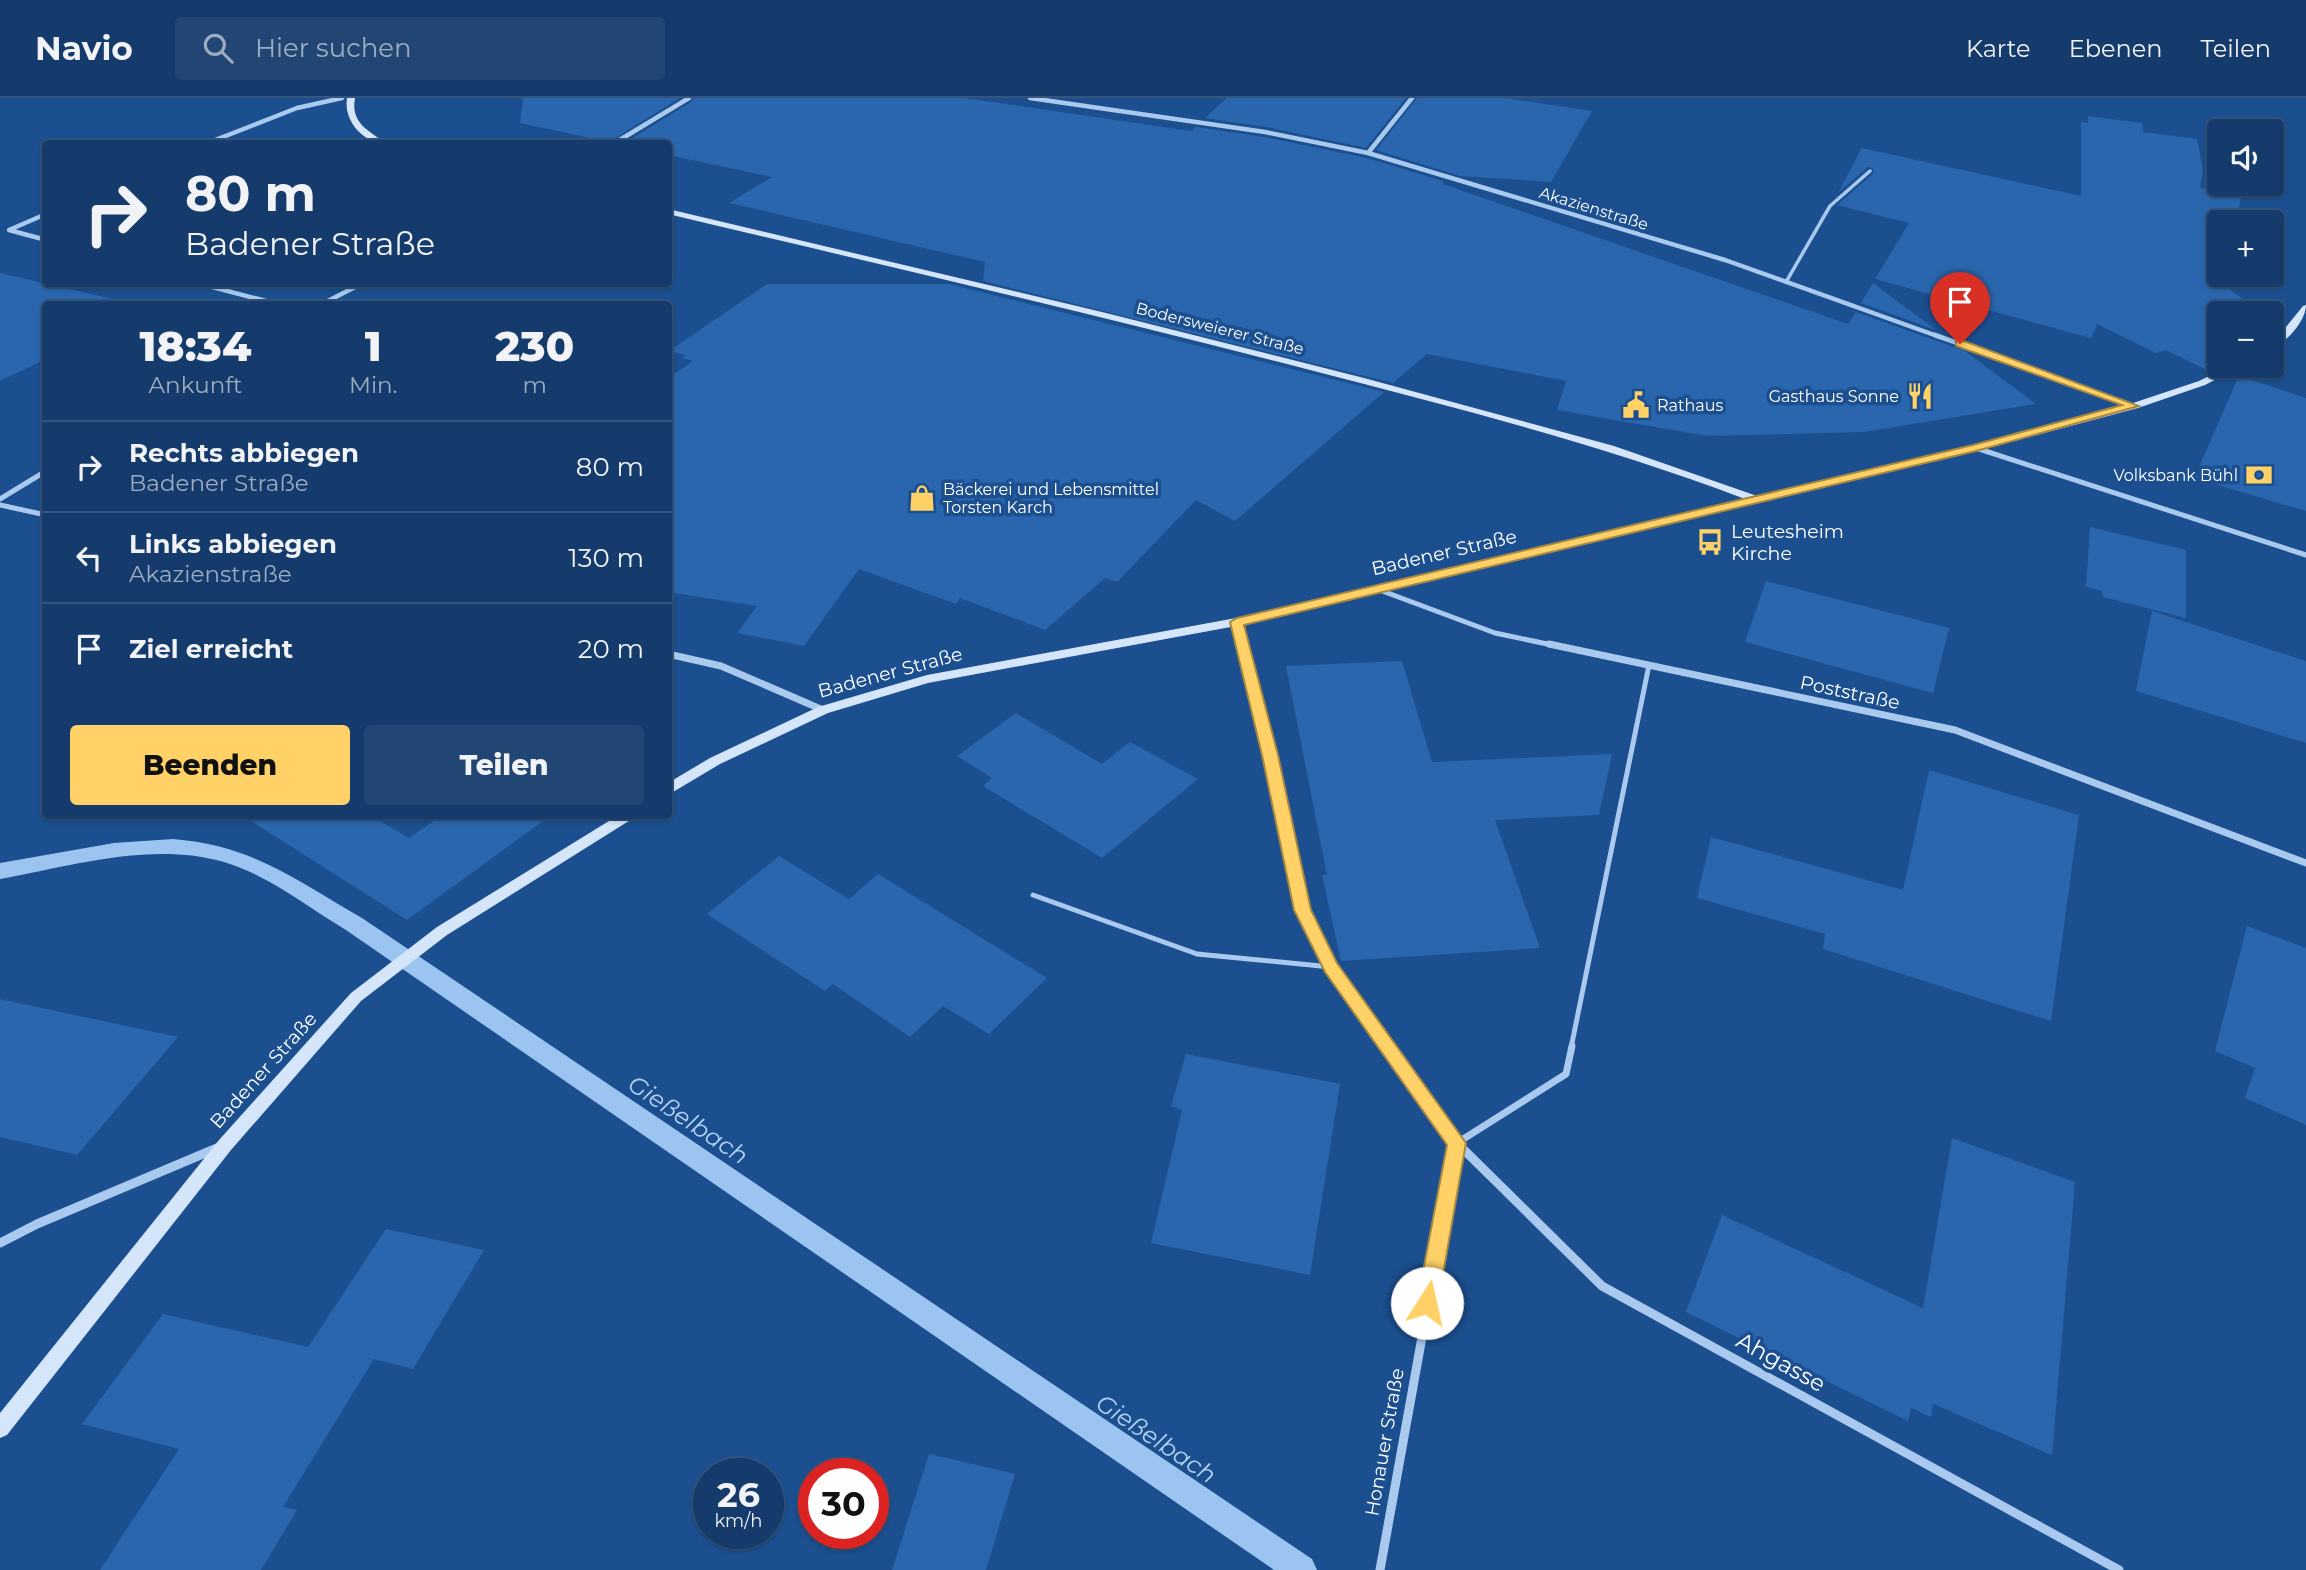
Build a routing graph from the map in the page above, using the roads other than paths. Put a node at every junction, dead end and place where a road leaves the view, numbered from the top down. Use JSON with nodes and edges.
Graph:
{"nodes":[{"id":1,"x":342,"y":98,"type":"edge"},
{"id":2,"x":351,"y":98,"type":"edge"},
{"id":3,"x":689,"y":98,"type":"edge"},
{"id":4,"x":1030,"y":98,"type":"edge"},
{"id":5,"x":1412,"y":98,"type":"edge"},
{"id":6,"x":215,"y":140,"type":"edge"},
{"id":7,"x":378,"y":140,"type":"edge"},
{"id":8,"x":621,"y":140,"type":"edge"},
{"id":9,"x":1368,"y":153,"type":"junction"},
{"id":10,"x":1870,"y":171,"type":"dead end"},
{"id":11,"x":672,"y":212,"type":"edge"},
{"id":12,"x":42,"y":216,"type":"edge"},
{"id":13,"x":42,"y":239,"type":"edge"},
{"id":14,"x":1786,"y":282,"type":"junction"},
{"id":15,"x":212,"y":287,"type":"edge"},
{"id":16,"x":355,"y":287,"type":"edge"},
{"id":17,"x":266,"y":301,"type":"edge"},
{"id":18,"x":328,"y":301,"type":"edge"},
{"id":19,"x":2306,"y":308,"type":"edge"},
{"id":20,"x":2284,"y":335,"type":"edge"},
{"id":21,"x":2212,"y":378,"type":"edge"},
{"id":22,"x":2134,"y":406,"type":"junction"},
{"id":23,"x":1976,"y":448,"type":"junction"},
{"id":24,"x":42,"y":473,"type":"edge"},
{"id":25,"x":0,"y":499,"type":"edge"},
{"id":26,"x":1757,"y":500,"type":"junction"},
{"id":27,"x":0,"y":505,"type":"edge"},
{"id":28,"x":42,"y":514,"type":"edge"},
{"id":29,"x":2306,"y":555,"type":"edge"},
{"id":30,"x":1377,"y":589,"type":"junction"},
{"id":31,"x":1237,"y":622,"type":"junction"},
{"id":32,"x":672,"y":655,"type":"edge"},
{"id":33,"x":1648,"y":665,"type":"junction"},
{"id":34,"x":823,"y":710,"type":"junction"},
{"id":35,"x":672,"y":788,"type":"edge"},
{"id":36,"x":622,"y":819,"type":"edge"},
{"id":37,"x":2306,"y":863,"type":"edge"},
{"id":38,"x":1032,"y":895,"type":"dead end"},
{"id":39,"x":1331,"y":967,"type":"junction"},
{"id":40,"x":1457,"y":1143,"type":"junction"},
{"id":41,"x":225,"y":1145,"type":"junction"},
{"id":42,"x":0,"y":1243,"type":"edge"},
{"id":43,"x":0,"y":1428,"type":"edge"},
{"id":44,"x":1380,"y":1570,"type":"edge"},
{"id":45,"x":2119,"y":1570,"type":"edge"}],
"edges":[{"from":1,"to":6,"type":"street"},
{"from":2,"to":7,"type":"street"},
{"from":3,"to":8,"type":"street"},
{"from":4,"to":9,"type":"street","name":"Akazienstraße"},
{"from":5,"to":9,"type":"street"},
{"from":9,"to":14,"type":"street","name":"Akazienstraße"},
{"from":10,"to":14,"type":"lane"},
{"from":11,"to":26,"type":"street","name":"Bodersweierer Straße"},
{"from":12,"to":13,"type":"street"},
{"from":14,"to":22,"type":"street","name":"Akazienstraße"},
{"from":15,"to":17,"type":"street"},
{"from":16,"to":18,"type":"street"},
{"from":19,"to":20,"type":"street"},
{"from":21,"to":22,"type":"street","name":"Badener Straße"},
{"from":22,"to":23,"type":"street","name":"Badener Straße"},
{"from":23,"to":26,"type":"street","name":"Badener Straße"},
{"from":23,"to":29,"type":"street"},
{"from":24,"to":25,"type":"street"},
{"from":26,"to":30,"type":"street","name":"Badener Straße"},
{"from":27,"to":28,"type":"street"},
{"from":30,"to":31,"type":"street","name":"Badener Straße"},
{"from":30,"to":33,"type":"street","name":"Poststraße"},
{"from":31,"to":34,"type":"street","name":"Badener Straße"},
{"from":31,"to":39,"type":"street"},
{"from":32,"to":34,"type":"street"},
{"from":33,"to":37,"type":"street","name":"Poststraße"},
{"from":33,"to":40,"type":"lane"},
{"from":34,"to":35,"type":"street","name":"Badener Straße"},
{"from":36,"to":41,"type":"street","name":"Badener Straße"},
{"from":38,"to":39,"type":"lane"},
{"from":39,"to":40,"type":"street"},
{"from":40,"to":44,"type":"street","name":"Honauer Straße"},
{"from":40,"to":45,"type":"street","name":"Ahgasse"},
{"from":41,"to":42,"type":"street"},
{"from":41,"to":43,"type":"street","name":"Badener Straße"}]}
